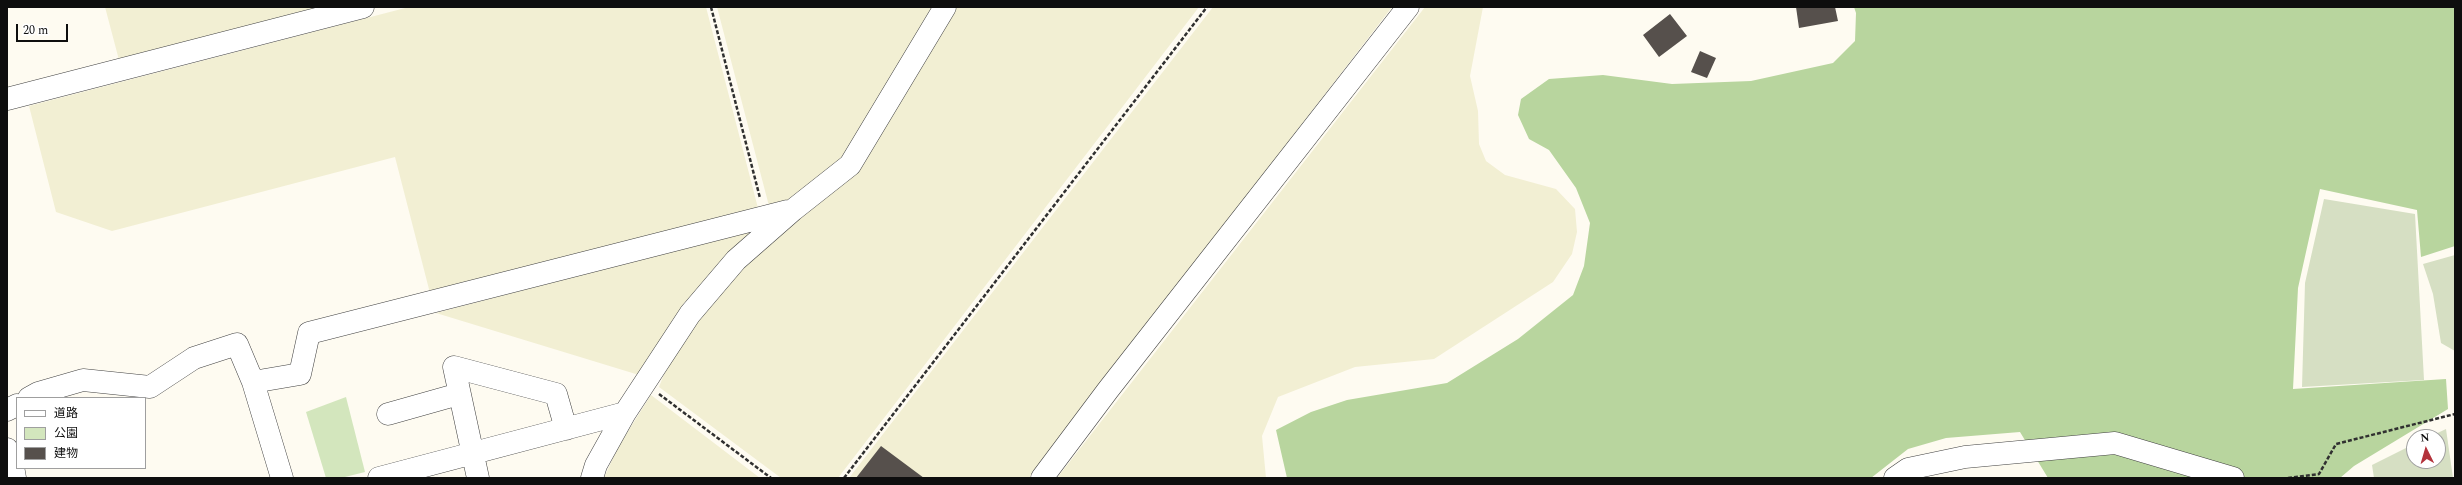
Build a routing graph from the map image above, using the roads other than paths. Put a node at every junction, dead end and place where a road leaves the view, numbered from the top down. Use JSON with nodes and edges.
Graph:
{"nodes":[{"id":1,"x":363,"y":7,"type":"edge"},
{"id":2,"x":945,"y":7,"type":"edge"},
{"id":3,"x":1408,"y":7,"type":"edge"},
{"id":4,"x":7,"y":99,"type":"edge"},
{"id":5,"x":793,"y":210,"type":"junction"},
{"id":6,"x":253,"y":382,"type":"junction"},
{"id":7,"x":459,"y":394,"type":"junction"},
{"id":8,"x":31,"y":397,"type":"edge"},
{"id":9,"x":16,"y":406,"type":"edge"},
{"id":10,"x":7,"y":410,"type":"edge"},
{"id":11,"x":625,"y":413,"type":"junction"},
{"id":12,"x":388,"y":414,"type":"dead end"},
{"id":13,"x":566,"y":429,"type":"junction"},
{"id":14,"x":12,"y":453,"type":"edge"},
{"id":15,"x":472,"y":454,"type":"junction"},
{"id":16,"x":15,"y":478,"type":"edge"},
{"id":17,"x":282,"y":478,"type":"edge"},
{"id":18,"x":381,"y":478,"type":"edge"},
{"id":19,"x":478,"y":478,"type":"edge"},
{"id":20,"x":592,"y":478,"type":"edge"},
{"id":21,"x":1042,"y":478,"type":"edge"},
{"id":22,"x":1895,"y":478,"type":"edge"},
{"id":23,"x":2234,"y":478,"type":"edge"}],
"edges":[{"from":1,"to":4,"type":"street"},
{"from":2,"to":5,"type":"street"},
{"from":3,"to":21,"type":"street"},
{"from":5,"to":6,"type":"street"},
{"from":5,"to":11,"type":"street"},
{"from":6,"to":8,"type":"street"},
{"from":6,"to":17,"type":"street"},
{"from":7,"to":12,"type":"street"},
{"from":7,"to":13,"type":"street"},
{"from":7,"to":15,"type":"street"},
{"from":9,"to":10,"type":"street"},
{"from":11,"to":13,"type":"street"},
{"from":11,"to":20,"type":"street"},
{"from":13,"to":15,"type":"street"},
{"from":14,"to":16,"type":"street"},
{"from":15,"to":18,"type":"street"},
{"from":15,"to":19,"type":"street"},
{"from":22,"to":23,"type":"street"}]}
